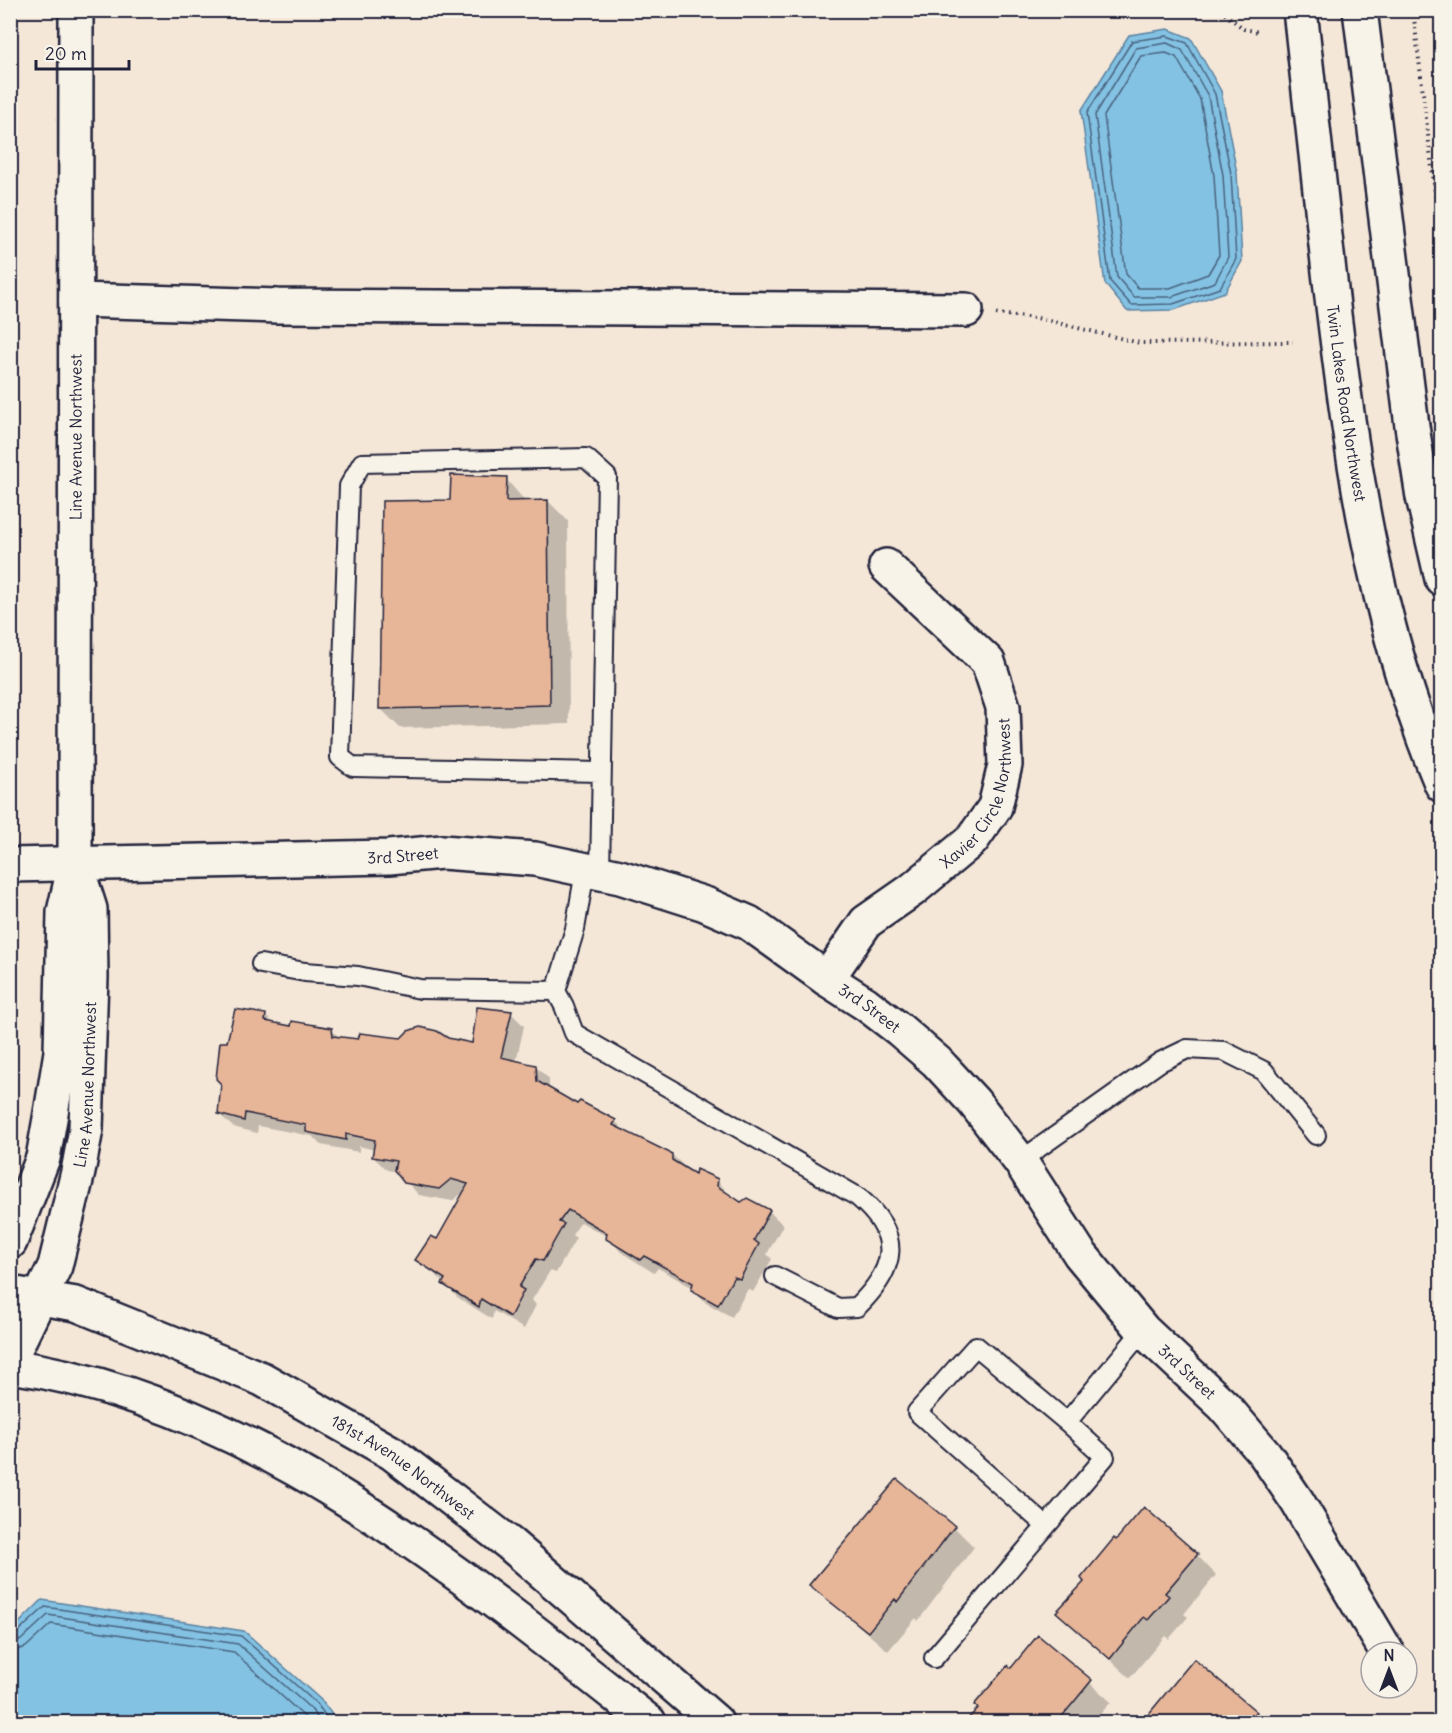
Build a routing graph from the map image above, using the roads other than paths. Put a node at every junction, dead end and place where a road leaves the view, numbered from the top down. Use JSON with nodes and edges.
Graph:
{"nodes":[{"id":1,"x":76,"y":10,"type":"edge"},
{"id":2,"x":1300,"y":10,"type":"edge"},
{"id":3,"x":1360,"y":10,"type":"edge"},
{"id":4,"x":76,"y":300,"type":"junction"},
{"id":5,"x":966,"y":310,"type":"road end"},
{"id":6,"x":886,"y":566,"type":"dead end"},
{"id":7,"x":1442,"y":579,"type":"edge"},
{"id":8,"x":601,"y":772,"type":"junction"},
{"id":9,"x":1442,"y":784,"type":"edge"},
{"id":10,"x":75,"y":864,"type":"junction"},
{"id":11,"x":10,"y":866,"type":"edge"},
{"id":12,"x":592,"y":872,"type":"junction"},
{"id":13,"x":261,"y":964,"type":"dead end"},
{"id":14,"x":827,"y":979,"type":"junction"},
{"id":15,"x":556,"y":991,"type":"junction"},
{"id":16,"x":1316,"y":1135,"type":"dead end"},
{"id":17,"x":1020,"y":1161,"type":"junction"},
{"id":18,"x":10,"y":1242,"type":"edge"},
{"id":19,"x":774,"y":1276,"type":"dead end"},
{"id":20,"x":24,"y":1296,"type":"edge"},
{"id":21,"x":1143,"y":1330,"type":"junction"},
{"id":22,"x":10,"y":1359,"type":"edge"},
{"id":23,"x":10,"y":1366,"type":"edge"},
{"id":24,"x":1067,"y":1422,"type":"junction"},
{"id":25,"x":1046,"y":1526,"type":"junction"},
{"id":26,"x":1380,"y":1640,"type":"edge"},
{"id":27,"x":934,"y":1658,"type":"dead end"},
{"id":28,"x":649,"y":1722,"type":"edge"},
{"id":29,"x":716,"y":1722,"type":"edge"}],
"edges":[{"from":1,"to":4,"type":"street","name":"Line Avenue Northwest"},
{"from":2,"to":9,"type":"street","name":"Twin Lakes Road Northwest"},
{"from":3,"to":7,"type":"street"},
{"from":4,"to":5,"type":"street"},
{"from":4,"to":10,"type":"street","name":"Line Avenue Northwest"},
{"from":6,"to":14,"type":"street","name":"Xavier Circle Northwest"},
{"from":8,"to":8,"type":"lane"},
{"from":8,"to":12,"type":"lane"},
{"from":10,"to":11,"type":"street","name":"3rd Street"},
{"from":10,"to":12,"type":"street","name":"3rd Street"},
{"from":10,"to":18,"type":"street","name":"Line Avenue Northwest"},
{"from":10,"to":20,"type":"street","name":"Line Avenue Northwest"},
{"from":12,"to":14,"type":"street","name":"3rd Street"},
{"from":12,"to":15,"type":"lane"},
{"from":13,"to":15,"type":"lane"},
{"from":14,"to":17,"type":"street","name":"3rd Street"},
{"from":15,"to":19,"type":"lane"},
{"from":16,"to":17,"type":"lane"},
{"from":17,"to":21,"type":"street","name":"3rd Street"},
{"from":20,"to":22,"type":"street","name":"Line Avenue Northwest"},
{"from":20,"to":29,"type":"street","name":"181st Avenue Northwest"},
{"from":21,"to":24,"type":"lane"},
{"from":21,"to":26,"type":"street","name":"3rd Street"},
{"from":23,"to":28,"type":"street"},
{"from":24,"to":25,"type":"lane"},
{"from":24,"to":25,"type":"lane"},
{"from":25,"to":27,"type":"lane"}]}
